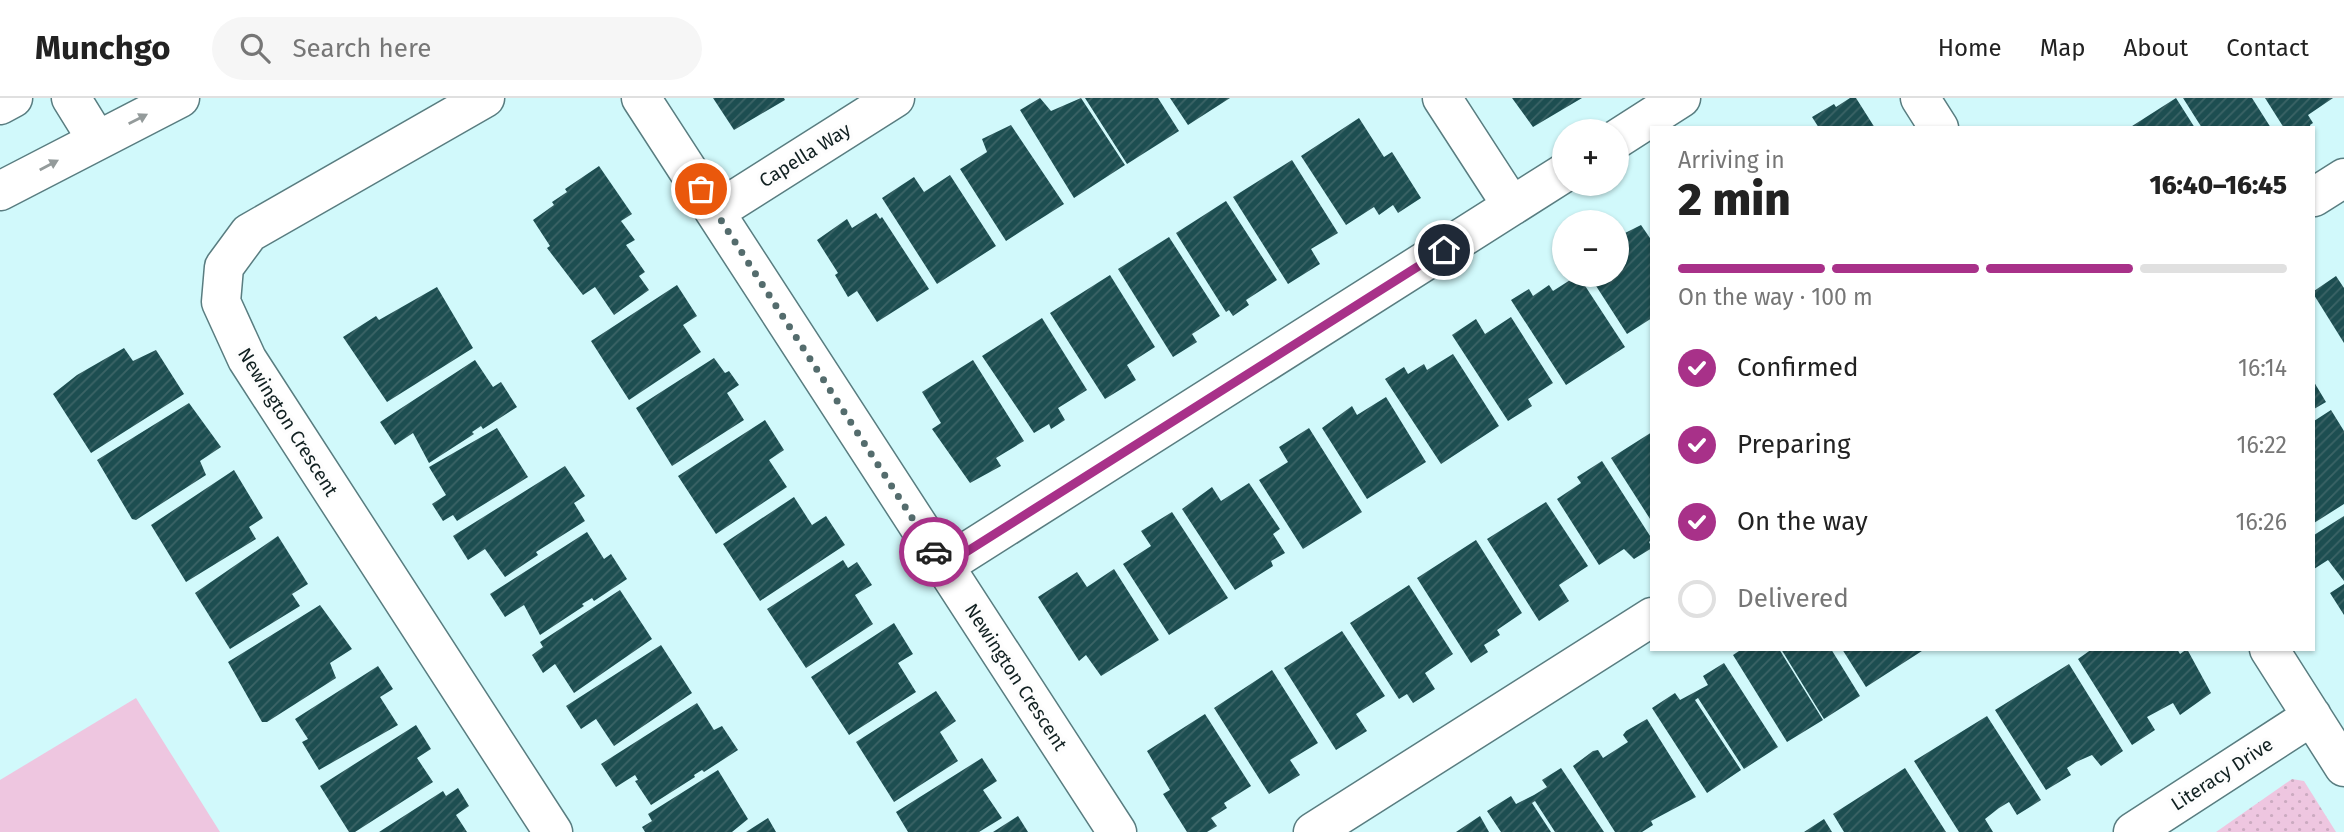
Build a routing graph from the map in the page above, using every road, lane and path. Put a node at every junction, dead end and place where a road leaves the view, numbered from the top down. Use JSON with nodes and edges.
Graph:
{"nodes":[{"id":1,"x":13,"y":98,"type":"edge"},
{"id":2,"x":71,"y":98,"type":"edge"},
{"id":3,"x":180,"y":98,"type":"edge"},
{"id":4,"x":485,"y":98,"type":"edge"},
{"id":5,"x":641,"y":98,"type":"edge"},
{"id":6,"x":895,"y":98,"type":"edge"},
{"id":7,"x":1442,"y":98,"type":"edge"},
{"id":8,"x":1681,"y":98,"type":"edge"},
{"id":9,"x":1920,"y":98,"type":"edge"},
{"id":10,"x":0,"y":105,"type":"edge"},
{"id":11,"x":1938,"y":126,"type":"edge"},
{"id":12,"x":1629,"y":131,"type":"edge"},
{"id":13,"x":97,"y":140,"type":"junction"},
{"id":14,"x":2344,"y":178,"type":"edge"},
{"id":15,"x":1552,"y":181,"type":"edge"},
{"id":16,"x":0,"y":191,"type":"edge"},
{"id":17,"x":2315,"y":196,"type":"edge"},
{"id":18,"x":1512,"y":206,"type":"junction"},
{"id":19,"x":715,"y":212,"type":"junction"},
{"id":20,"x":944,"y":566,"type":"junction"},
{"id":21,"x":1650,"y":618,"type":"edge"},
{"id":22,"x":2270,"y":651,"type":"edge"},
{"id":23,"x":2312,"y":716,"type":"junction"},
{"id":24,"x":2344,"y":767,"type":"edge"},
{"id":25,"x":552,"y":832,"type":"edge"},
{"id":26,"x":1117,"y":832,"type":"edge"},
{"id":27,"x":1313,"y":832,"type":"edge"},
{"id":28,"x":2133,"y":832,"type":"edge"}],
"edges":[{"from":1,"to":10,"type":"street"},
{"from":2,"to":13,"type":"street"},
{"from":13,"to":3,"type":"street","one_way":true},
{"from":4,"to":25,"type":"street","name":"Newington Crescent"},
{"from":5,"to":19,"type":"street","name":"Newington Crescent"},
{"from":6,"to":19,"type":"street","name":"Capella Way"},
{"from":7,"to":18,"type":"street"},
{"from":8,"to":12,"type":"street"},
{"from":9,"to":11,"type":"street"},
{"from":16,"to":13,"type":"street","one_way":true},
{"from":14,"to":17,"type":"street"},
{"from":15,"to":18,"type":"street"},
{"from":18,"to":20,"type":"street"},
{"from":19,"to":20,"type":"street","name":"Newington Crescent"},
{"from":20,"to":26,"type":"street","name":"Newington Crescent"},
{"from":21,"to":27,"type":"street"},
{"from":22,"to":23,"type":"street"},
{"from":23,"to":24,"type":"street"},
{"from":23,"to":28,"type":"street","name":"Literacy Drive"}]}
